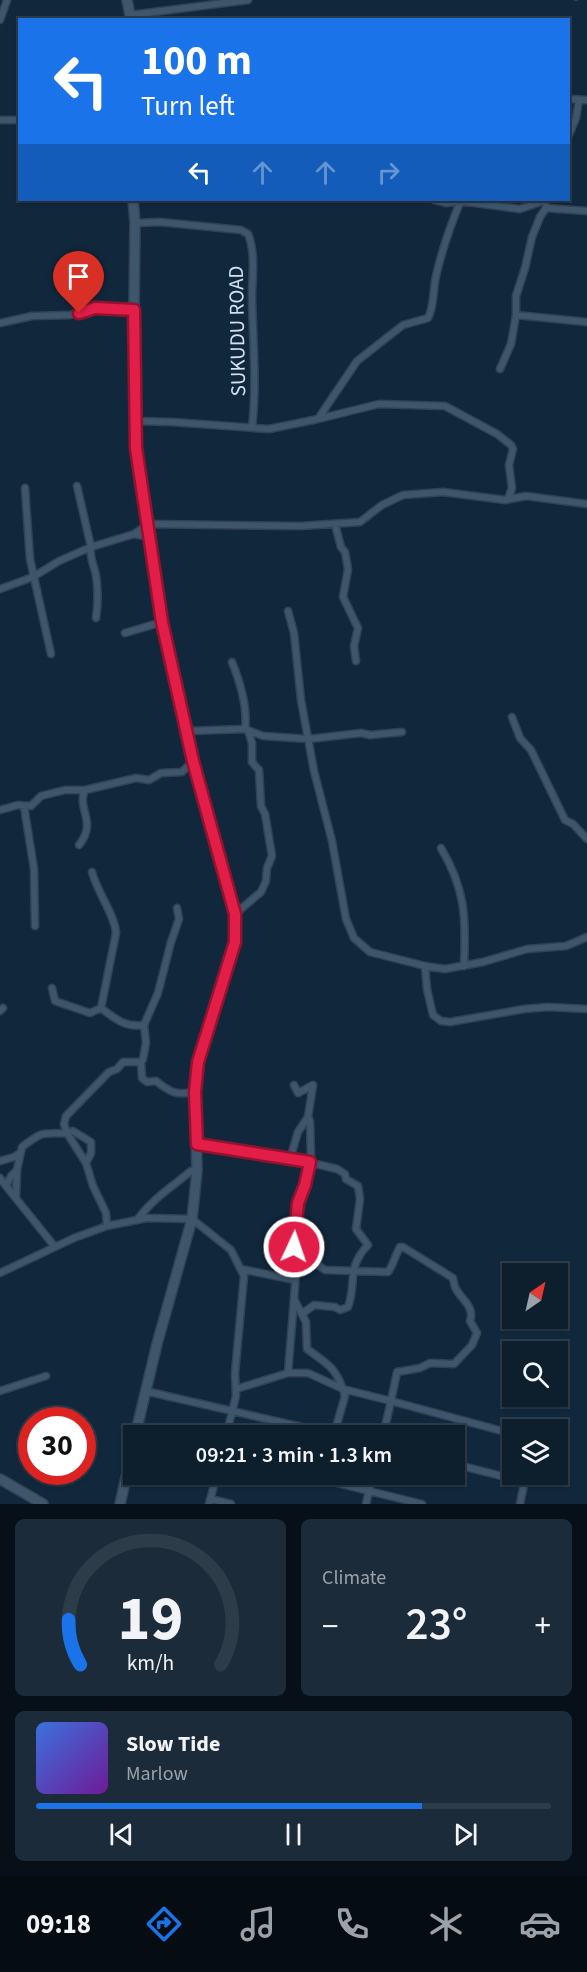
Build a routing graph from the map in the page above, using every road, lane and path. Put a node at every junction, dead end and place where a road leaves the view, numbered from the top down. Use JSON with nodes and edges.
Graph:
{"nodes":[{"id":1,"x":8,"y":0,"type":"edge"},
{"id":2,"x":128,"y":0,"type":"edge"},
{"id":3,"x":248,"y":0,"type":"edge"},
{"id":4,"x":130,"y":17,"type":"edge"},
{"id":5,"x":0,"y":20,"type":"edge"},
{"id":6,"x":570,"y":99,"type":"edge"},
{"id":7,"x":579,"y":100,"type":"junction"},
{"id":8,"x":587,"y":100,"type":"edge"},
{"id":9,"x":0,"y":120,"type":"edge"},
{"id":10,"x":18,"y":120,"type":"edge"},
{"id":11,"x":570,"y":132,"type":"edge"},
{"id":12,"x":133,"y":201,"type":"edge"},
{"id":13,"x":438,"y":201,"type":"edge"},
{"id":14,"x":456,"y":201,"type":"edge"},
{"id":15,"x":461,"y":201,"type":"edge"},
{"id":16,"x":468,"y":201,"type":"edge"},
{"id":17,"x":543,"y":201,"type":"edge"},
{"id":18,"x":546,"y":201,"type":"edge"},
{"id":19,"x":546,"y":208,"type":"junction"},
{"id":20,"x":587,"y":211,"type":"edge"},
{"id":21,"x":135,"y":223,"type":"junction"},
{"id":22,"x":134,"y":310,"type":"junction"},
{"id":23,"x":516,"y":315,"type":"junction"},
{"id":24,"x":587,"y":322,"type":"edge"},
{"id":25,"x":0,"y":323,"type":"edge"},
{"id":26,"x":500,"y":369,"type":"dead end"},
{"id":27,"x":318,"y":419,"type":"junction"},
{"id":28,"x":136,"y":421,"type":"junction"},
{"id":29,"x":252,"y":428,"type":"junction"},
{"id":30,"x":77,"y":486,"type":"dead end"},
{"id":31,"x":25,"y":488,"type":"dead end"},
{"id":32,"x":508,"y":499,"type":"junction"},
{"id":33,"x":587,"y":504,"type":"edge"},
{"id":34,"x":335,"y":524,"type":"junction"},
{"id":35,"x":149,"y":525,"type":"junction"},
{"id":36,"x":134,"y":534,"type":"junction"},
{"id":37,"x":150,"y":537,"type":"junction"},
{"id":38,"x":91,"y":547,"type":"junction"},
{"id":39,"x":33,"y":577,"type":"junction"},
{"id":40,"x":0,"y":588,"type":"edge"},
{"id":41,"x":288,"y":611,"type":"dead end"},
{"id":42,"x":96,"y":618,"type":"dead end"},
{"id":43,"x":162,"y":622,"type":"junction"},
{"id":44,"x":125,"y":633,"type":"dead end"},
{"id":45,"x":51,"y":654,"type":"dead end"},
{"id":46,"x":356,"y":661,"type":"dead end"},
{"id":47,"x":232,"y":662,"type":"dead end"},
{"id":48,"x":512,"y":717,"type":"dead end"},
{"id":49,"x":247,"y":729,"type":"junction"},
{"id":50,"x":188,"y":731,"type":"junction"},
{"id":51,"x":402,"y":732,"type":"dead end"},
{"id":52,"x":309,"y":739,"type":"junction"},
{"id":53,"x":193,"y":761,"type":"junction"},
{"id":54,"x":85,"y":790,"type":"junction"},
{"id":55,"x":24,"y":806,"type":"junction"},
{"id":56,"x":0,"y":810,"type":"edge"},
{"id":57,"x":587,"y":839,"type":"edge"},
{"id":58,"x":79,"y":845,"type":"dead end"},
{"id":59,"x":441,"y":848,"type":"dead end"},
{"id":60,"x":92,"y":872,"type":"dead end"},
{"id":61,"x":177,"y":908,"type":"dead end"},
{"id":62,"x":235,"y":914,"type":"junction"},
{"id":63,"x":35,"y":926,"type":"dead end"},
{"id":64,"x":587,"y":937,"type":"edge"},
{"id":65,"x":425,"y":966,"type":"junction"},
{"id":66,"x":464,"y":966,"type":"junction"},
{"id":67,"x":52,"y":988,"type":"dead end"},
{"id":68,"x":101,"y":1008,"type":"junction"},
{"id":69,"x":587,"y":1009,"type":"edge"},
{"id":70,"x":144,"y":1025,"type":"junction"},
{"id":71,"x":141,"y":1062,"type":"junction"},
{"id":72,"x":294,"y":1085,"type":"dead end"},
{"id":73,"x":195,"y":1092,"type":"junction"},
{"id":74,"x":308,"y":1117,"type":"junction"},
{"id":75,"x":67,"y":1133,"type":"junction"},
{"id":76,"x":197,"y":1144,"type":"junction"},
{"id":77,"x":20,"y":1153,"type":"junction"},
{"id":78,"x":290,"y":1159,"type":"junction"},
{"id":79,"x":0,"y":1161,"type":"edge"},
{"id":80,"x":310,"y":1162,"type":"junction"},
{"id":81,"x":86,"y":1163,"type":"junction"},
{"id":82,"x":17,"y":1170,"type":"junction"},
{"id":83,"x":197,"y":1172,"type":"junction"},
{"id":84,"x":0,"y":1178,"type":"edge"},
{"id":85,"x":6,"y":1186,"type":"junction"},
{"id":86,"x":16,"y":1198,"type":"junction"},
{"id":87,"x":138,"y":1219,"type":"junction"},
{"id":88,"x":192,"y":1219,"type":"junction"},
{"id":89,"x":107,"y":1226,"type":"junction"},
{"id":90,"x":55,"y":1247,"type":"junction"},
{"id":91,"x":297,"y":1262,"type":"junction"},
{"id":92,"x":240,"y":1269,"type":"junction"},
{"id":93,"x":353,"y":1271,"type":"junction"},
{"id":94,"x":0,"y":1273,"type":"edge"},
{"id":95,"x":296,"y":1280,"type":"junction"},
{"id":96,"x":294,"y":1299,"type":"junction"},
{"id":97,"x":302,"y":1314,"type":"junction"},
{"id":98,"x":288,"y":1373,"type":"junction"},
{"id":99,"x":46,"y":1376,"type":"dead end"},
{"id":100,"x":236,"y":1389,"type":"junction"},
{"id":101,"x":343,"y":1389,"type":"junction"},
{"id":102,"x":0,"y":1391,"type":"edge"},
{"id":103,"x":145,"y":1391,"type":"junction"},
{"id":104,"x":391,"y":1401,"type":"junction"},
{"id":105,"x":233,"y":1409,"type":"junction"},
{"id":106,"x":139,"y":1425,"type":"edge"},
{"id":107,"x":229,"y":1425,"type":"edge"},
{"id":108,"x":298,"y":1425,"type":"edge"},
{"id":109,"x":340,"y":1425,"type":"edge"},
{"id":110,"x":386,"y":1425,"type":"edge"},
{"id":111,"x":502,"y":1431,"type":"edge"},
{"id":112,"x":465,"y":1467,"type":"edge"},
{"id":113,"x":502,"y":1476,"type":"edge"},
{"id":114,"x":0,"y":1479,"type":"edge"},
{"id":115,"x":125,"y":1485,"type":"edge"},
{"id":116,"x":214,"y":1485,"type":"edge"},
{"id":117,"x":345,"y":1485,"type":"edge"},
{"id":118,"x":370,"y":1485,"type":"edge"},
{"id":119,"x":524,"y":1485,"type":"edge"},
{"id":120,"x":369,"y":1491,"type":"junction"},
{"id":121,"x":210,"y":1502,"type":"edge"},
{"id":122,"x":43,"y":1504,"type":"edge"},
{"id":123,"x":120,"y":1504,"type":"edge"},
{"id":124,"x":231,"y":1504,"type":"edge"},
{"id":125,"x":366,"y":1504,"type":"edge"},
{"id":126,"x":422,"y":1504,"type":"edge"},
{"id":127,"x":520,"y":1504,"type":"edge"}],
"edges":[{"from":1,"to":5,"type":"street"},
{"from":2,"to":4,"type":"main road"},
{"from":3,"to":4,"type":"street"},
{"from":6,"to":7,"type":"street"},
{"from":7,"to":8,"type":"street"},
{"from":7,"to":11,"type":"street"},
{"from":9,"to":10,"type":"street"},
{"from":12,"to":21,"type":"main road"},
{"from":13,"to":14,"type":"street"},
{"from":15,"to":27,"type":"street"},
{"from":16,"to":17,"type":"street"},
{"from":18,"to":19,"type":"street"},
{"from":19,"to":20,"type":"street"},
{"from":19,"to":23,"type":"street"},
{"from":21,"to":22,"type":"main road"},
{"from":21,"to":29,"type":"street","name":"SUKUDU ROAD"},
{"from":22,"to":25,"type":"street"},
{"from":22,"to":28,"type":"main road"},
{"from":23,"to":24,"type":"street"},
{"from":23,"to":26,"type":"street"},
{"from":27,"to":29,"type":"street"},
{"from":27,"to":32,"type":"street"},
{"from":28,"to":29,"type":"street"},
{"from":28,"to":35,"type":"main road"},
{"from":30,"to":38,"type":"street"},
{"from":31,"to":39,"type":"street"},
{"from":32,"to":33,"type":"street"},
{"from":32,"to":34,"type":"street"},
{"from":34,"to":35,"type":"street"},
{"from":34,"to":46,"type":"street"},
{"from":35,"to":36,"type":"street"},
{"from":35,"to":37,"type":"main road"},
{"from":36,"to":37,"type":"street"},
{"from":36,"to":38,"type":"street"},
{"from":37,"to":43,"type":"main road"},
{"from":38,"to":39,"type":"street"},
{"from":38,"to":42,"type":"street"},
{"from":39,"to":40,"type":"street"},
{"from":39,"to":45,"type":"street"},
{"from":41,"to":52,"type":"street"},
{"from":43,"to":44,"type":"street"},
{"from":43,"to":50,"type":"main road"},
{"from":47,"to":49,"type":"street"},
{"from":48,"to":57,"type":"street"},
{"from":49,"to":50,"type":"street"},
{"from":49,"to":52,"type":"street"},
{"from":49,"to":62,"type":"street"},
{"from":50,"to":53,"type":"main road"},
{"from":51,"to":52,"type":"street"},
{"from":52,"to":65,"type":"street"},
{"from":53,"to":54,"type":"street"},
{"from":53,"to":62,"type":"main road"},
{"from":54,"to":55,"type":"street"},
{"from":54,"to":58,"type":"street"},
{"from":55,"to":56,"type":"street"},
{"from":55,"to":63,"type":"street"},
{"from":59,"to":66,"type":"street"},
{"from":60,"to":68,"type":"street"},
{"from":61,"to":70,"type":"street"},
{"from":62,"to":73,"type":"main road"},
{"from":64,"to":66,"type":"street"},
{"from":65,"to":66,"type":"street"},
{"from":65,"to":69,"type":"street"},
{"from":67,"to":68,"type":"street"},
{"from":68,"to":70,"type":"street"},
{"from":70,"to":71,"type":"street"},
{"from":71,"to":73,"type":"street"},
{"from":71,"to":75,"type":"street"},
{"from":72,"to":74,"type":"street"},
{"from":73,"to":76,"type":"main road"},
{"from":74,"to":78,"type":"street"},
{"from":74,"to":80,"type":"street"},
{"from":75,"to":77,"type":"street"},
{"from":75,"to":81,"type":"street"},
{"from":75,"to":81,"type":"street"},
{"from":76,"to":78,"type":"street"},
{"from":76,"to":83,"type":"main road"},
{"from":77,"to":79,"type":"street"},
{"from":77,"to":82,"type":"street"},
{"from":78,"to":80,"type":"street"},
{"from":80,"to":91,"type":"street"},
{"from":80,"to":93,"type":"street"},
{"from":81,"to":89,"type":"street"},
{"from":82,"to":85,"type":"street"},
{"from":82,"to":86,"type":"street"},
{"from":83,"to":87,"type":"street"},
{"from":83,"to":88,"type":"main road"},
{"from":84,"to":85,"type":"street"},
{"from":85,"to":86,"type":"street"},
{"from":86,"to":90,"type":"street"},
{"from":87,"to":88,"type":"street"},
{"from":87,"to":89,"type":"street"},
{"from":88,"to":92,"type":"street"},
{"from":88,"to":103,"type":"main road"},
{"from":89,"to":90,"type":"street"},
{"from":90,"to":94,"type":"street"},
{"from":91,"to":93,"type":"street"},
{"from":91,"to":95,"type":"street"},
{"from":92,"to":95,"type":"street"},
{"from":92,"to":100,"type":"street"},
{"from":93,"to":97,"type":"street"},
{"from":93,"to":104,"type":"street"},
{"from":95,"to":96,"type":"street"},
{"from":96,"to":97,"type":"street"},
{"from":96,"to":98,"type":"street"},
{"from":97,"to":101,"type":"street"},
{"from":98,"to":100,"type":"street"},
{"from":98,"to":101,"type":"street"},
{"from":99,"to":102,"type":"street"},
{"from":100,"to":105,"type":"street"},
{"from":101,"to":104,"type":"street"},
{"from":101,"to":109,"type":"street"},
{"from":103,"to":105,"type":"street"},
{"from":103,"to":106,"type":"main road"},
{"from":104,"to":110,"type":"street"},
{"from":104,"to":111,"type":"street"},
{"from":105,"to":107,"type":"street"},
{"from":105,"to":108,"type":"street"},
{"from":112,"to":113,"type":"street"},
{"from":114,"to":122,"type":"main road"},
{"from":115,"to":123,"type":"main road"},
{"from":116,"to":121,"type":"street"},
{"from":117,"to":120,"type":"street"},
{"from":118,"to":120,"type":"street"},
{"from":119,"to":127,"type":"street"},
{"from":120,"to":125,"type":"street"},
{"from":120,"to":126,"type":"street"},
{"from":121,"to":124,"type":"street"}]}
